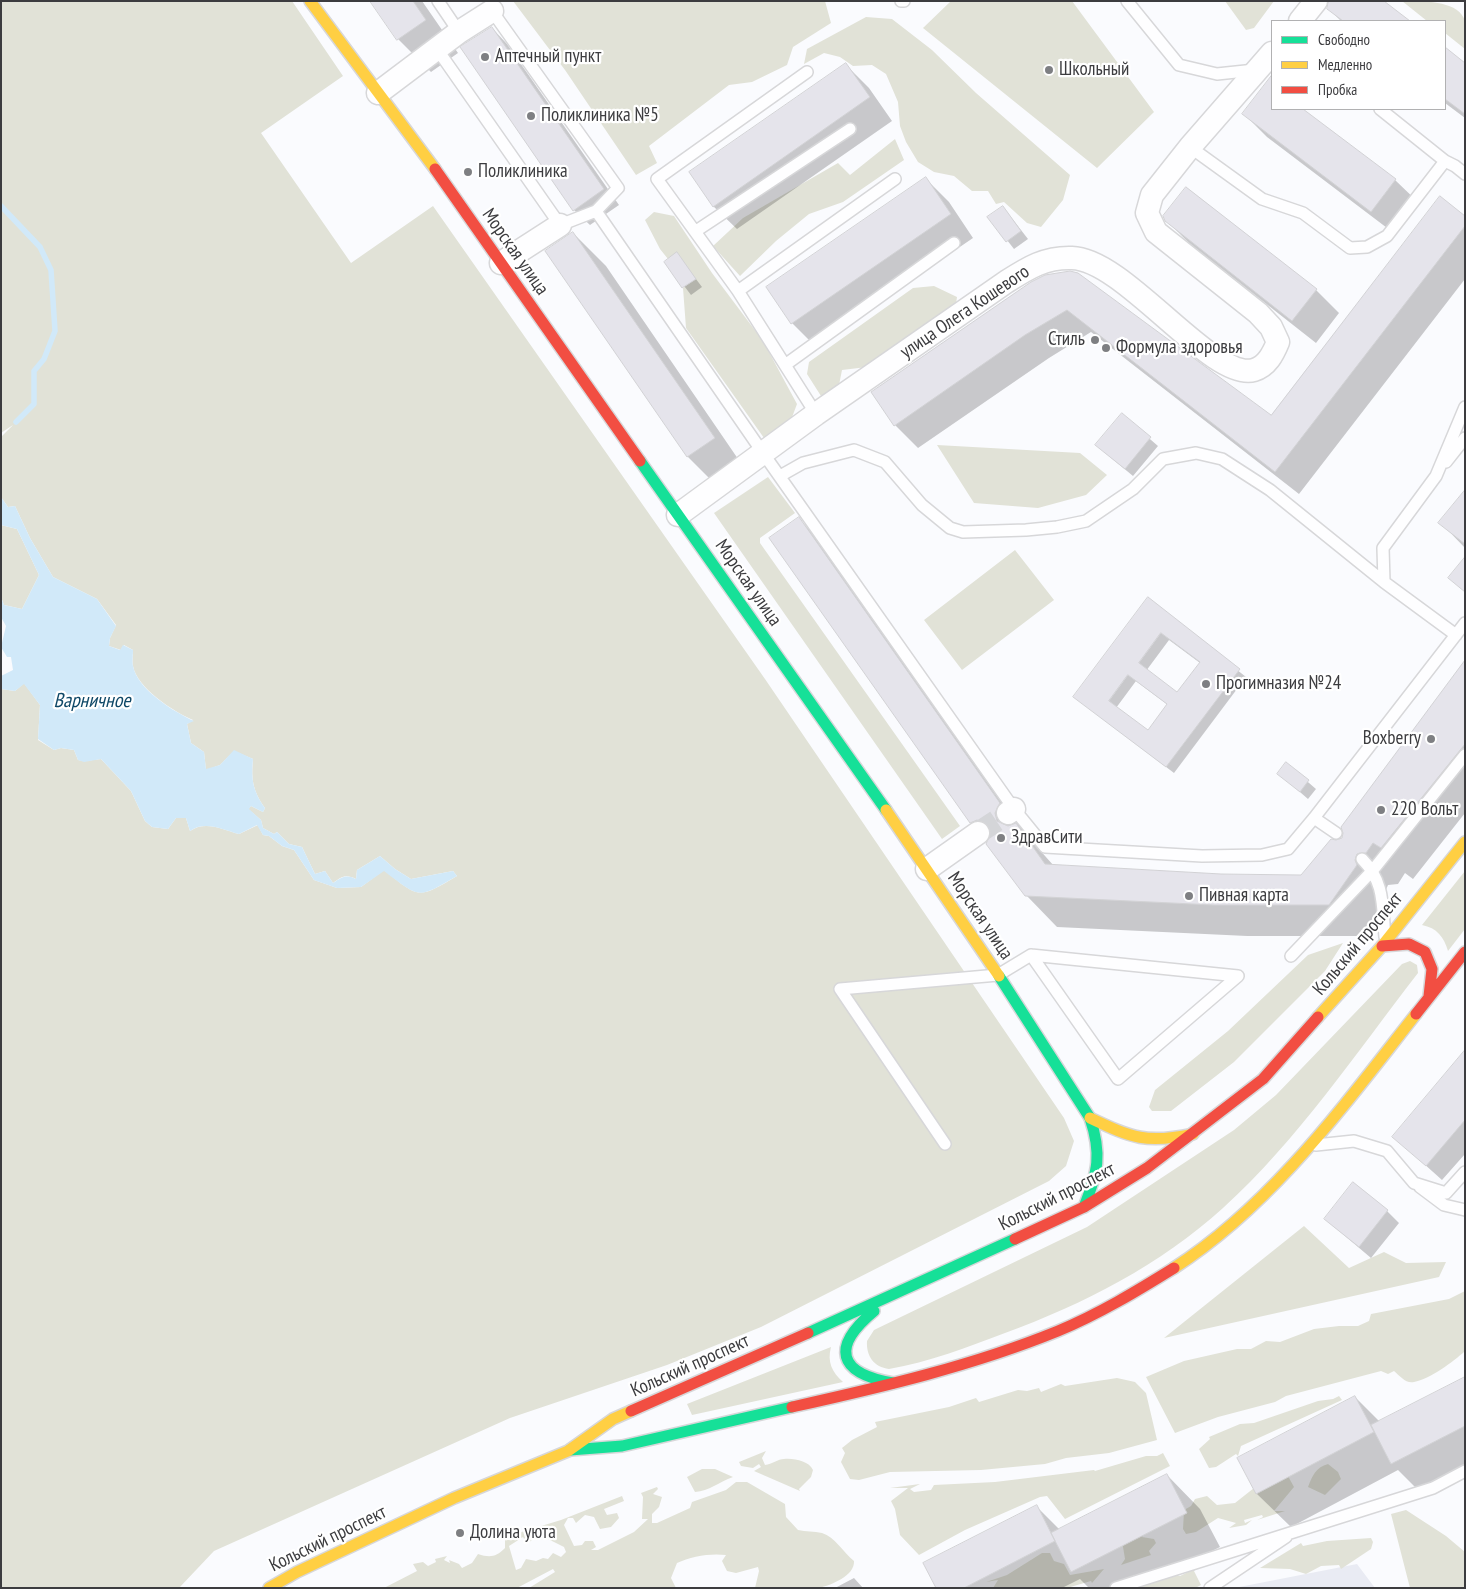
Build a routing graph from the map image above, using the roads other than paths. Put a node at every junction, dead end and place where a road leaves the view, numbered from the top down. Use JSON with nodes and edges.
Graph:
{"nodes":[{"id":1,"x":310,"y":1,"type":"edge"},
{"id":2,"x":438,"y":1,"type":"edge"},
{"id":3,"x":1127,"y":1,"type":"edge"},
{"id":4,"x":1316,"y":1,"type":"edge"},
{"id":5,"x":492,"y":11,"type":"joint"},
{"id":6,"x":1301,"y":20,"type":"edge"},
{"id":7,"x":459,"y":32,"type":"junction"},
{"id":8,"x":437,"y":49,"type":"junction"},
{"id":9,"x":1271,"y":54,"type":"edge"},
{"id":10,"x":1257,"y":70,"type":"junction"},
{"id":11,"x":807,"y":72,"type":"dead end"},
{"id":12,"x":378,"y":93,"type":"junction"},
{"id":13,"x":1381,"y":110,"type":"edge"},
{"id":14,"x":850,"y":129,"type":"dead end"},
{"id":15,"x":1190,"y":147,"type":"junction"},
{"id":16,"x":1444,"y":161,"type":"junction"},
{"id":17,"x":1465,"y":174,"type":"edge"},
{"id":18,"x":894,"y":179,"type":"dead end"},
{"id":19,"x":596,"y":211,"type":"junction"},
{"id":20,"x":560,"y":225,"type":"junction"},
{"id":21,"x":696,"y":231,"type":"junction"},
{"id":22,"x":954,"y":243,"type":"dead end"},
{"id":23,"x":501,"y":263,"type":"junction"},
{"id":24,"x":738,"y":291,"type":"junction"},
{"id":25,"x":785,"y":365,"type":"junction"},
{"id":26,"x":1465,"y":407,"type":"edge"},
{"id":27,"x":816,"y":414,"type":"junction"},
{"id":28,"x":1465,"y":438,"type":"edge"},
{"id":29,"x":763,"y":453,"type":"junction"},
{"id":30,"x":780,"y":476,"type":"junction"},
{"id":31,"x":1436,"y":476,"type":"junction"},
{"id":32,"x":678,"y":515,"type":"junction"},
{"id":33,"x":1384,"y":582,"type":"junction"},
{"id":34,"x":1465,"y":623,"type":"edge"},
{"id":35,"x":1456,"y":635,"type":"junction"},
{"id":36,"x":1465,"y":754,"type":"edge"},
{"id":37,"x":1314,"y":818,"type":"junction"},
{"id":38,"x":1336,"y":833,"type":"dead end"},
{"id":39,"x":978,"y":834,"type":"tunnel mouth"},
{"id":40,"x":1465,"y":842,"type":"edge"},
{"id":41,"x":1362,"y":859,"type":"dead end"},
{"id":42,"x":927,"y":869,"type":"junction"},
{"id":43,"x":1373,"y":870,"type":"junction"},
{"id":44,"x":1383,"y":943,"type":"junction"},
{"id":45,"x":1465,"y":952,"type":"edge"},
{"id":46,"x":1031,"y":955,"type":"junction"},
{"id":47,"x":1291,"y":956,"type":"dead end"},
{"id":48,"x":998,"y":974,"type":"junction"},
{"id":49,"x":1429,"y":996,"type":"junction"},
{"id":50,"x":1090,"y":1118,"type":"junction"},
{"id":51,"x":1194,"y":1134,"type":"junction"},
{"id":52,"x":945,"y":1144,"type":"dead end"},
{"id":53,"x":1312,"y":1146,"type":"junction"},
{"id":54,"x":1465,"y":1172,"type":"edge"},
{"id":55,"x":1414,"y":1183,"type":"junction"},
{"id":56,"x":1084,"y":1207,"type":"junction"},
{"id":57,"x":1465,"y":1210,"type":"edge"},
{"id":58,"x":901,"y":1292,"type":"junction"},
{"id":59,"x":897,"y":1383,"type":"junction"},
{"id":60,"x":568,"y":1451,"type":"junction"},
{"id":61,"x":1465,"y":1471,"type":"edge"},
{"id":62,"x":1298,"y":1530,"type":"junction"},
{"id":63,"x":269,"y":1588,"type":"edge"},
{"id":64,"x":1116,"y":1588,"type":"edge"},
{"id":65,"x":1210,"y":1588,"type":"edge"}],
"edges":[{"from":1,"to":12,"type":"main road","name":"Морская улица"},
{"from":2,"to":7,"type":"lane"},
{"from":3,"to":10,"type":"lane"},
{"from":4,"to":6,"type":"street"},
{"from":5,"to":7,"type":"street"},
{"from":5,"to":19,"type":"lane"},
{"from":7,"to":8,"type":"street"},
{"from":8,"to":12,"type":"street"},
{"from":8,"to":20,"type":"lane"},
{"from":9,"to":10,"type":"street","name":"улица Олега Кошевого"},
{"from":10,"to":15,"type":"street","name":"улица Олега Кошевого"},
{"from":11,"to":21,"type":"lane"},
{"from":12,"to":23,"type":"main road","name":"Морская улица"},
{"from":13,"to":16,"type":"lane"},
{"from":14,"to":21,"type":"lane"},
{"from":15,"to":16,"type":"lane"},
{"from":15,"to":27,"type":"street","name":"улица Олега Кошевого"},
{"from":16,"to":17,"type":"lane"},
{"from":18,"to":24,"type":"lane"},
{"from":19,"to":20,"type":"lane"},
{"from":19,"to":29,"type":"lane"},
{"from":20,"to":23,"type":"street"},
{"from":21,"to":24,"type":"lane"},
{"from":22,"to":25,"type":"lane"},
{"from":23,"to":32,"type":"main road","name":"Морская улица"},
{"from":24,"to":25,"type":"lane"},
{"from":25,"to":27,"type":"lane"},
{"from":26,"to":31,"type":"lane"},
{"from":27,"to":29,"type":"street","name":"улица Олега Кошевого"},
{"from":28,"to":31,"type":"lane"},
{"from":29,"to":30,"type":"lane"},
{"from":29,"to":32,"type":"street","name":"улица Олега Кошевого"},
{"from":30,"to":33,"type":"lane"},
{"from":30,"to":37,"type":"lane"},
{"from":31,"to":33,"type":"lane"},
{"from":32,"to":42,"type":"main road","name":"Морская улица"},
{"from":33,"to":35,"type":"lane"},
{"from":34,"to":35,"type":"lane"},
{"from":35,"to":37,"type":"lane"},
{"from":36,"to":43,"type":"lane"},
{"from":37,"to":38,"type":"lane"},
{"from":39,"to":42,"type":"street"},
{"from":40,"to":44,"type":"main road","name":"Кольский проспект"},
{"from":41,"to":43,"type":"lane"},
{"from":42,"to":48,"type":"main road","name":"Морская улица"},
{"from":43,"to":44,"type":"lane"},
{"from":43,"to":47,"type":"lane"},
{"from":44,"to":49,"type":"main road"},
{"from":44,"to":51,"type":"main road","name":"Кольский проспект"},
{"from":45,"to":49,"type":"main road","name":"Кольский проспект"},
{"from":46,"to":46,"type":"lane"},
{"from":46,"to":48,"type":"lane"},
{"from":48,"to":50,"type":"main road","name":"Морская улица"},
{"from":48,"to":52,"type":"lane"},
{"from":49,"to":53,"type":"main road","name":"Кольский проспект"},
{"from":50,"to":51,"type":"main road"},
{"from":50,"to":56,"type":"main road","name":"Морская улица"},
{"from":51,"to":56,"type":"main road","name":"Кольский проспект"},
{"from":53,"to":55,"type":"lane"},
{"from":53,"to":59,"type":"main road","name":"Кольский проспект"},
{"from":54,"to":55,"type":"lane"},
{"from":55,"to":57,"type":"lane"},
{"from":56,"to":58,"type":"main road","name":"Кольский проспект"},
{"from":58,"to":59,"type":"main road"},
{"from":58,"to":60,"type":"main road","name":"Кольский проспект"},
{"from":59,"to":60,"type":"main road","name":"Кольский проспект"},
{"from":60,"to":63,"type":"main road","name":"Кольский проспект"},
{"from":61,"to":62,"type":"lane"},
{"from":62,"to":64,"type":"lane"},
{"from":62,"to":65,"type":"lane"}]}
